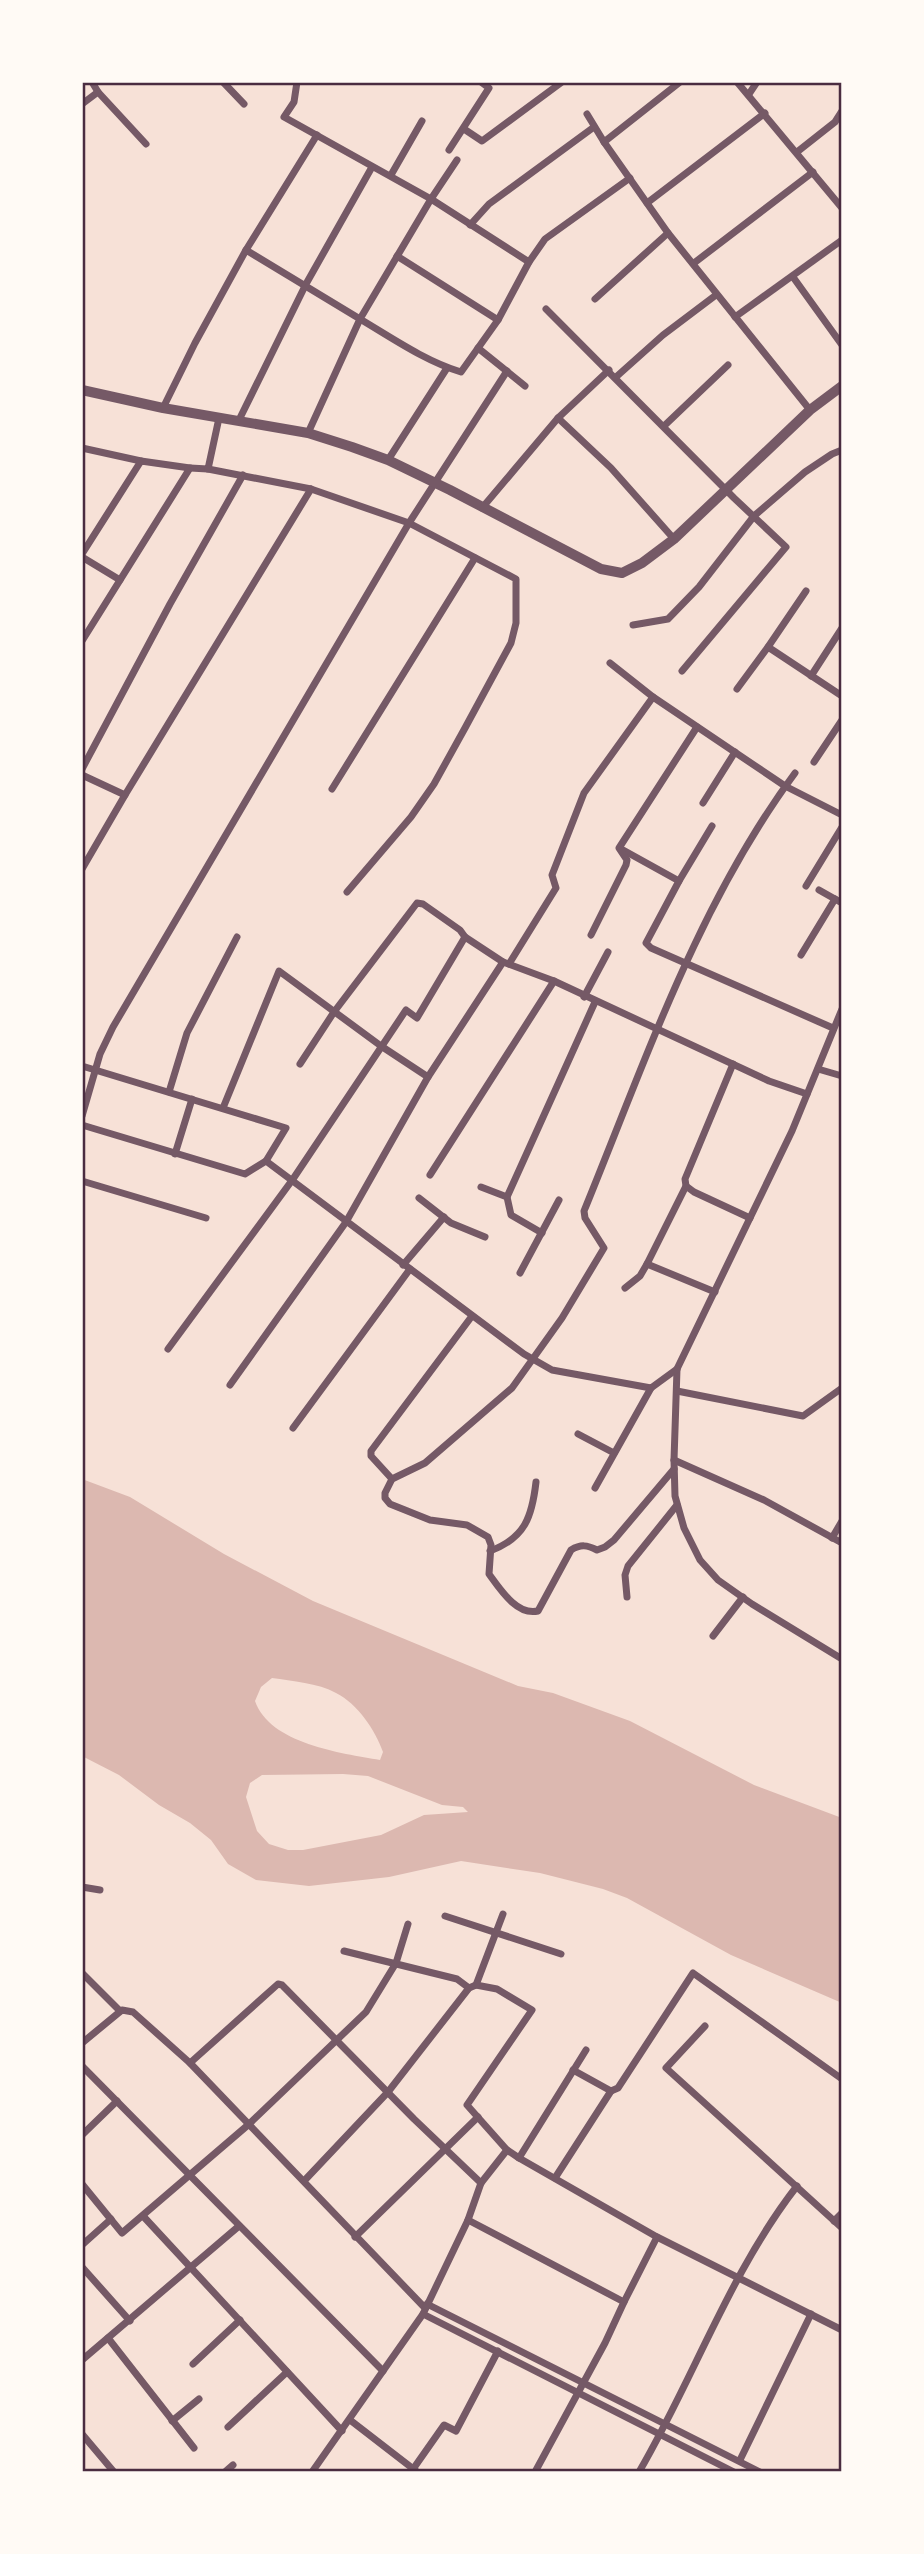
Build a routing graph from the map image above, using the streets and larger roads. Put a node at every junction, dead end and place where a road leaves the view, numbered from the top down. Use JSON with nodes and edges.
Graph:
{"nodes":[{"id":1,"x":92,"y":82,"type":"edge"},
{"id":2,"x":223,"y":82,"type":"edge"},
{"id":3,"x":297,"y":82,"type":"edge"},
{"id":4,"x":481,"y":82,"type":"edge"},
{"id":5,"x":562,"y":82,"type":"edge"},
{"id":6,"x":680,"y":82,"type":"edge"},
{"id":7,"x":737,"y":82,"type":"edge"},
{"id":8,"x":757,"y":82,"type":"edge"},
{"id":9,"x":98,"y":92,"type":"junction"},
{"id":10,"x":749,"y":94,"type":"junction"},
{"id":11,"x":82,"y":104,"type":"edge"},
{"id":12,"x":244,"y":104,"type":"dead end"},
{"id":13,"x":842,"y":111,"type":"edge"},
{"id":14,"x":765,"y":113,"type":"junction"},
{"id":15,"x":587,"y":114,"type":"dead end"},
{"id":16,"x":422,"y":121,"type":"dead end"},
{"id":17,"x":594,"y":127,"type":"junction"},
{"id":18,"x":464,"y":129,"type":"junction"},
{"id":19,"x":317,"y":135,"type":"junction"},
{"id":20,"x":604,"y":142,"type":"junction"},
{"id":21,"x":146,"y":144,"type":"dead end"},
{"id":22,"x":449,"y":150,"type":"dead end"},
{"id":23,"x":797,"y":152,"type":"junction"},
{"id":24,"x":457,"y":160,"type":"dead end"},
{"id":25,"x":372,"y":167,"type":"junction"},
{"id":26,"x":813,"y":172,"type":"junction"},
{"id":27,"x":391,"y":175,"type":"junction"},
{"id":28,"x":630,"y":178,"type":"junction"},
{"id":29,"x":431,"y":199,"type":"junction"},
{"id":30,"x":647,"y":203,"type":"junction"},
{"id":31,"x":842,"y":208,"type":"edge"},
{"id":32,"x":470,"y":225,"type":"junction"},
{"id":33,"x":668,"y":233,"type":"junction"},
{"id":34,"x":842,"y":240,"type":"edge"},
{"id":35,"x":246,"y":250,"type":"junction"},
{"id":36,"x":397,"y":256,"type":"junction"},
{"id":37,"x":529,"y":262,"type":"junction"},
{"id":38,"x":694,"y":263,"type":"junction"},
{"id":39,"x":793,"y":277,"type":"junction"},
{"id":40,"x":306,"y":284,"type":"junction"},
{"id":41,"x":716,"y":295,"type":"junction"},
{"id":42,"x":595,"y":299,"type":"dead end"},
{"id":43,"x":545,"y":309,"type":"dead end"},
{"id":44,"x":735,"y":317,"type":"junction"},
{"id":45,"x":360,"y":319,"type":"junction"},
{"id":46,"x":498,"y":320,"type":"junction"},
{"id":47,"x":842,"y":345,"type":"edge"},
{"id":48,"x":478,"y":348,"type":"junction"},
{"id":49,"x":728,"y":365,"type":"dead end"},
{"id":50,"x":447,"y":368,"type":"junction"},
{"id":51,"x":608,"y":370,"type":"junction"},
{"id":52,"x":506,"y":372,"type":"junction"},
{"id":53,"x":616,"y":377,"type":"junction"},
{"id":54,"x":525,"y":386,"type":"dead end"},
{"id":55,"x":842,"y":386,"type":"edge"},
{"id":56,"x":82,"y":390,"type":"edge"},
{"id":57,"x":163,"y":408,"type":"junction"},
{"id":58,"x":810,"y":410,"type":"junction"},
{"id":59,"x":219,"y":418,"type":"junction"},
{"id":60,"x":558,"y":418,"type":"junction"},
{"id":61,"x":239,"y":420,"type":"junction"},
{"id":62,"x":664,"y":426,"type":"junction"},
{"id":63,"x":308,"y":433,"type":"junction"},
{"id":64,"x":82,"y":448,"type":"edge"},
{"id":65,"x":842,"y":450,"type":"edge"},
{"id":66,"x":388,"y":460,"type":"junction"},
{"id":67,"x":141,"y":461,"type":"junction"},
{"id":68,"x":190,"y":468,"type":"junction"},
{"id":69,"x":208,"y":468,"type":"junction"},
{"id":70,"x":243,"y":475,"type":"junction"},
{"id":71,"x":433,"y":482,"type":"junction"},
{"id":72,"x":726,"y":488,"type":"junction"},
{"id":73,"x":311,"y":489,"type":"junction"},
{"id":74,"x":482,"y":508,"type":"junction"},
{"id":75,"x":751,"y":513,"type":"junction"},
{"id":76,"x":411,"y":520,"type":"junction"},
{"id":77,"x":674,"y":539,"type":"junction"},
{"id":78,"x":82,"y":555,"type":"edge"},
{"id":79,"x":475,"y":558,"type":"junction"},
{"id":80,"x":120,"y":580,"type":"junction"},
{"id":81,"x":806,"y":591,"type":"dead end"},
{"id":82,"x":633,"y":625,"type":"dead end"},
{"id":83,"x":842,"y":628,"type":"edge"},
{"id":84,"x":82,"y":641,"type":"edge"},
{"id":85,"x":768,"y":647,"type":"junction"},
{"id":86,"x":610,"y":663,"type":"dead end"},
{"id":87,"x":682,"y":671,"type":"dead end"},
{"id":88,"x":811,"y":676,"type":"junction"},
{"id":89,"x":737,"y":689,"type":"dead end"},
{"id":90,"x":842,"y":696,"type":"edge"},
{"id":91,"x":653,"y":697,"type":"junction"},
{"id":92,"x":842,"y":720,"type":"edge"},
{"id":93,"x":697,"y":727,"type":"junction"},
{"id":94,"x":735,"y":752,"type":"junction"},
{"id":95,"x":814,"y":762,"type":"dead end"},
{"id":96,"x":82,"y":769,"type":"edge"},
{"id":97,"x":795,"y":773,"type":"dead end"},
{"id":98,"x":82,"y":775,"type":"edge"},
{"id":99,"x":785,"y":786,"type":"junction"},
{"id":100,"x":332,"y":789,"type":"dead end"},
{"id":101,"x":125,"y":795,"type":"junction"},
{"id":102,"x":703,"y":803,"type":"dead end"},
{"id":103,"x":842,"y":815,"type":"edge"},
{"id":104,"x":712,"y":826,"type":"dead end"},
{"id":105,"x":842,"y":827,"type":"edge"},
{"id":106,"x":619,"y":848,"type":"junction"},
{"id":107,"x":82,"y":869,"type":"edge"},
{"id":108,"x":679,"y":881,"type":"junction"},
{"id":109,"x":806,"y":886,"type":"dead end"},
{"id":110,"x":819,"y":890,"type":"dead end"},
{"id":111,"x":347,"y":892,"type":"dead end"},
{"id":112,"x":838,"y":901,"type":"edge"},
{"id":113,"x":591,"y":935,"type":"dead end"},
{"id":114,"x":237,"y":937,"type":"dead end"},
{"id":115,"x":465,"y":937,"type":"junction"},
{"id":116,"x":608,"y":952,"type":"dead end"},
{"id":117,"x":801,"y":955,"type":"dead end"},
{"id":118,"x":685,"y":962,"type":"junction"},
{"id":119,"x":506,"y":963,"type":"junction"},
{"id":120,"x":554,"y":981,"type":"junction"},
{"id":121,"x":584,"y":997,"type":"junction"},
{"id":122,"x":595,"y":1002,"type":"junction"},
{"id":123,"x":842,"y":1009,"type":"edge"},
{"id":124,"x":334,"y":1012,"type":"junction"},
{"id":125,"x":833,"y":1028,"type":"junction"},
{"id":126,"x":658,"y":1030,"type":"junction"},
{"id":127,"x":381,"y":1046,"type":"junction"},
{"id":128,"x":300,"y":1064,"type":"dead end"},
{"id":129,"x":733,"y":1064,"type":"junction"},
{"id":130,"x":82,"y":1066,"type":"edge"},
{"id":131,"x":818,"y":1069,"type":"junction"},
{"id":132,"x":95,"y":1070,"type":"junction"},
{"id":133,"x":842,"y":1076,"type":"edge"},
{"id":134,"x":428,"y":1077,"type":"junction"},
{"id":135,"x":169,"y":1092,"type":"junction"},
{"id":136,"x":807,"y":1094,"type":"junction"},
{"id":137,"x":192,"y":1099,"type":"junction"},
{"id":138,"x":223,"y":1108,"type":"junction"},
{"id":139,"x":82,"y":1116,"type":"edge"},
{"id":140,"x":82,"y":1125,"type":"edge"},
{"id":141,"x":175,"y":1154,"type":"junction"},
{"id":142,"x":266,"y":1161,"type":"junction"},
{"id":143,"x":430,"y":1175,"type":"dead end"},
{"id":144,"x":293,"y":1179,"type":"junction"},
{"id":145,"x":82,"y":1181,"type":"edge"},
{"id":146,"x":686,"y":1186,"type":"junction"},
{"id":147,"x":481,"y":1187,"type":"dead end"},
{"id":148,"x":507,"y":1197,"type":"junction"},
{"id":149,"x":419,"y":1198,"type":"dead end"},
{"id":150,"x":559,"y":1200,"type":"dead end"},
{"id":151,"x":444,"y":1217,"type":"junction"},
{"id":152,"x":206,"y":1218,"type":"dead end"},
{"id":153,"x":750,"y":1218,"type":"junction"},
{"id":154,"x":346,"y":1222,"type":"junction"},
{"id":155,"x":542,"y":1233,"type":"junction"},
{"id":156,"x":485,"y":1237,"type":"dead end"},
{"id":157,"x":647,"y":1264,"type":"junction"},
{"id":158,"x":406,"y":1267,"type":"junction"},
{"id":159,"x":520,"y":1273,"type":"dead end"},
{"id":160,"x":625,"y":1288,"type":"dead end"},
{"id":161,"x":715,"y":1292,"type":"junction"},
{"id":162,"x":472,"y":1316,"type":"junction"},
{"id":163,"x":168,"y":1349,"type":"dead end"},
{"id":164,"x":533,"y":1359,"type":"junction"},
{"id":165,"x":677,"y":1369,"type":"junction"},
{"id":166,"x":230,"y":1385,"type":"dead end"},
{"id":167,"x":651,"y":1388,"type":"junction"},
{"id":168,"x":842,"y":1388,"type":"edge"},
{"id":169,"x":677,"y":1391,"type":"junction"},
{"id":170,"x":293,"y":1428,"type":"dead end"},
{"id":171,"x":578,"y":1434,"type":"dead end"},
{"id":172,"x":614,"y":1453,"type":"junction"},
{"id":173,"x":674,"y":1460,"type":"junction"},
{"id":174,"x":674,"y":1469,"type":"junction"},
{"id":175,"x":392,"y":1479,"type":"junction"},
{"id":176,"x":536,"y":1482,"type":"dead end"},
{"id":177,"x":595,"y":1488,"type":"dead end"},
{"id":178,"x":677,"y":1505,"type":"junction"},
{"id":179,"x":842,"y":1521,"type":"edge"},
{"id":180,"x":832,"y":1538,"type":"junction"},
{"id":181,"x":842,"y":1543,"type":"edge"},
{"id":182,"x":490,"y":1551,"type":"junction"},
{"id":183,"x":627,"y":1597,"type":"dead end"},
{"id":184,"x":743,"y":1597,"type":"junction"},
{"id":185,"x":713,"y":1636,"type":"dead end"},
{"id":186,"x":842,"y":1659,"type":"edge"},
{"id":187,"x":82,"y":1887,"type":"edge"},
{"id":188,"x":100,"y":1890,"type":"dead end"},
{"id":189,"x":503,"y":1914,"type":"dead end"},
{"id":190,"x":445,"y":1916,"type":"dead end"},
{"id":191,"x":408,"y":1924,"type":"dead end"},
{"id":192,"x":497,"y":1933,"type":"junction"},
{"id":193,"x":344,"y":1951,"type":"dead end"},
{"id":194,"x":561,"y":1954,"type":"dead end"},
{"id":195,"x":396,"y":1963,"type":"junction"},
{"id":196,"x":82,"y":1973,"type":"edge"},
{"id":197,"x":473,"y":1986,"type":"junction"},
{"id":198,"x":120,"y":2011,"type":"junction"},
{"id":199,"x":705,"y":2025,"type":"dead end"},
{"id":200,"x":336,"y":2039,"type":"junction"},
{"id":201,"x":82,"y":2043,"type":"edge"},
{"id":202,"x":586,"y":2050,"type":"dead end"},
{"id":203,"x":190,"y":2063,"type":"junction"},
{"id":204,"x":82,"y":2066,"type":"edge"},
{"id":205,"x":573,"y":2070,"type":"junction"},
{"id":206,"x":842,"y":2079,"type":"edge"},
{"id":207,"x":611,"y":2091,"type":"junction"},
{"id":208,"x":388,"y":2092,"type":"junction"},
{"id":209,"x":117,"y":2101,"type":"junction"},
{"id":210,"x":478,"y":2117,"type":"junction"},
{"id":211,"x":248,"y":2125,"type":"junction"},
{"id":212,"x":82,"y":2136,"type":"edge"},
{"id":213,"x":445,"y":2149,"type":"junction"},
{"id":214,"x":507,"y":2150,"type":"junction"},
{"id":215,"x":519,"y":2158,"type":"junction"},
{"id":216,"x":191,"y":2175,"type":"junction"},
{"id":217,"x":555,"y":2178,"type":"junction"},
{"id":218,"x":304,"y":2181,"type":"junction"},
{"id":219,"x":481,"y":2183,"type":"junction"},
{"id":220,"x":82,"y":2184,"type":"edge"},
{"id":221,"x":797,"y":2186,"type":"junction"},
{"id":222,"x":842,"y":2213,"type":"edge"},
{"id":223,"x":143,"y":2216,"type":"junction"},
{"id":224,"x":111,"y":2219,"type":"junction"},
{"id":225,"x":468,"y":2220,"type":"junction"},
{"id":226,"x":834,"y":2221,"type":"junction"},
{"id":227,"x":240,"y":2226,"type":"junction"},
{"id":228,"x":842,"y":2228,"type":"edge"},
{"id":229,"x":355,"y":2236,"type":"junction"},
{"id":230,"x":657,"y":2237,"type":"junction"},
{"id":231,"x":82,"y":2245,"type":"edge"},
{"id":232,"x":82,"y":2267,"type":"edge"},
{"id":233,"x":192,"y":2268,"type":"junction"},
{"id":234,"x":738,"y":2278,"type":"junction"},
{"id":235,"x":624,"y":2302,"type":"junction"},
{"id":236,"x":425,"y":2309,"type":"junction"},
{"id":237,"x":811,"y":2314,"type":"junction"},
{"id":238,"x":240,"y":2320,"type":"junction"},
{"id":239,"x":130,"y":2321,"type":"junction"},
{"id":240,"x":842,"y":2330,"type":"edge"},
{"id":241,"x":108,"y":2338,"type":"junction"},
{"id":242,"x":498,"y":2351,"type":"junction"},
{"id":243,"x":82,"y":2360,"type":"edge"},
{"id":244,"x":193,"y":2364,"type":"dead end"},
{"id":245,"x":383,"y":2371,"type":"junction"},
{"id":246,"x":287,"y":2372,"type":"junction"},
{"id":247,"x":583,"y":2383,"type":"junction"},
{"id":248,"x":579,"y":2392,"type":"junction"},
{"id":249,"x":199,"y":2399,"type":"dead end"},
{"id":250,"x":350,"y":2420,"type":"junction"},
{"id":251,"x":172,"y":2421,"type":"junction"},
{"id":252,"x":665,"y":2424,"type":"junction"},
{"id":253,"x":228,"y":2427,"type":"dead end"},
{"id":254,"x":342,"y":2431,"type":"junction"},
{"id":255,"x":82,"y":2434,"type":"edge"},
{"id":256,"x":661,"y":2434,"type":"junction"},
{"id":257,"x":194,"y":2448,"type":"dead end"},
{"id":258,"x":740,"y":2460,"type":"junction"},
{"id":259,"x":233,"y":2465,"type":"dead end"},
{"id":260,"x":414,"y":2471,"type":"edge"},
{"id":261,"x":114,"y":2472,"type":"edge"},
{"id":262,"x":225,"y":2472,"type":"edge"},
{"id":263,"x":312,"y":2472,"type":"edge"},
{"id":264,"x":535,"y":2472,"type":"edge"},
{"id":265,"x":639,"y":2472,"type":"edge"},
{"id":266,"x":734,"y":2472,"type":"edge"},
{"id":267,"x":760,"y":2472,"type":"edge"}],
"edges":[{"from":1,"to":9,"type":"street"},
{"from":2,"to":12,"type":"street"},
{"from":3,"to":19,"type":"street"},
{"from":4,"to":18,"type":"street"},
{"from":5,"to":18,"type":"street"},
{"from":6,"to":20,"type":"street"},
{"from":7,"to":10,"type":"street"},
{"from":8,"to":10,"type":"street"},
{"from":9,"to":11,"type":"street"},
{"from":9,"to":21,"type":"street"},
{"from":10,"to":14,"type":"street"},
{"from":13,"to":23,"type":"street"},
{"from":14,"to":23,"type":"street"},
{"from":14,"to":30,"type":"street"},
{"from":15,"to":17,"type":"street"},
{"from":16,"to":27,"type":"street"},
{"from":17,"to":20,"type":"street"},
{"from":17,"to":32,"type":"street"},
{"from":18,"to":22,"type":"street"},
{"from":19,"to":25,"type":"street"},
{"from":19,"to":35,"type":"street"},
{"from":20,"to":28,"type":"street"},
{"from":23,"to":26,"type":"street"},
{"from":24,"to":29,"type":"street"},
{"from":25,"to":27,"type":"street"},
{"from":25,"to":40,"type":"street"},
{"from":26,"to":31,"type":"street"},
{"from":26,"to":38,"type":"street"},
{"from":27,"to":29,"type":"street"},
{"from":28,"to":30,"type":"street"},
{"from":28,"to":37,"type":"street"},
{"from":29,"to":32,"type":"street"},
{"from":29,"to":36,"type":"street"},
{"from":30,"to":33,"type":"street"},
{"from":32,"to":37,"type":"street"},
{"from":33,"to":38,"type":"street"},
{"from":33,"to":42,"type":"street"},
{"from":34,"to":39,"type":"street"},
{"from":35,"to":40,"type":"street"},
{"from":35,"to":57,"type":"street"},
{"from":36,"to":45,"type":"street"},
{"from":36,"to":46,"type":"street"},
{"from":37,"to":46,"type":"street"},
{"from":38,"to":41,"type":"street"},
{"from":39,"to":44,"type":"street"},
{"from":39,"to":47,"type":"street"},
{"from":40,"to":45,"type":"street"},
{"from":40,"to":61,"type":"street"},
{"from":41,"to":44,"type":"street"},
{"from":41,"to":53,"type":"street"},
{"from":43,"to":51,"type":"street"},
{"from":44,"to":58,"type":"street"},
{"from":45,"to":50,"type":"street"},
{"from":45,"to":63,"type":"street"},
{"from":46,"to":48,"type":"street"},
{"from":48,"to":50,"type":"street"},
{"from":48,"to":52,"type":"street"},
{"from":49,"to":62,"type":"street"},
{"from":50,"to":66,"type":"street"},
{"from":51,"to":53,"type":"street"},
{"from":51,"to":60,"type":"street"},
{"from":52,"to":54,"type":"street"},
{"from":52,"to":71,"type":"street"},
{"from":53,"to":62,"type":"street"},
{"from":55,"to":58,"type":"street"},
{"from":56,"to":57,"type":"street"},
{"from":57,"to":59,"type":"street"},
{"from":58,"to":72,"type":"street"},
{"from":59,"to":61,"type":"street"},
{"from":59,"to":69,"type":"street"},
{"from":60,"to":74,"type":"street"},
{"from":60,"to":77,"type":"street"},
{"from":61,"to":63,"type":"street"},
{"from":62,"to":72,"type":"street"},
{"from":63,"to":66,"type":"street"},
{"from":64,"to":67,"type":"street"},
{"from":65,"to":75,"type":"street"},
{"from":66,"to":71,"type":"street"},
{"from":67,"to":68,"type":"street"},
{"from":67,"to":78,"type":"street"},
{"from":68,"to":69,"type":"street"},
{"from":68,"to":80,"type":"street"},
{"from":69,"to":70,"type":"street"},
{"from":70,"to":73,"type":"street"},
{"from":70,"to":96,"type":"street"},
{"from":71,"to":74,"type":"street"},
{"from":71,"to":76,"type":"street"},
{"from":72,"to":75,"type":"street"},
{"from":72,"to":77,"type":"street"},
{"from":73,"to":76,"type":"street"},
{"from":73,"to":101,"type":"street"},
{"from":74,"to":77,"type":"street"},
{"from":75,"to":82,"type":"street"},
{"from":75,"to":87,"type":"street"},
{"from":76,"to":79,"type":"street"},
{"from":76,"to":132,"type":"street"},
{"from":78,"to":80,"type":"street"},
{"from":79,"to":100,"type":"street"},
{"from":79,"to":111,"type":"street"},
{"from":80,"to":84,"type":"street"},
{"from":81,"to":85,"type":"street"},
{"from":83,"to":88,"type":"street"},
{"from":85,"to":88,"type":"street"},
{"from":85,"to":89,"type":"street"},
{"from":86,"to":91,"type":"street"},
{"from":88,"to":90,"type":"street"},
{"from":91,"to":93,"type":"street"},
{"from":91,"to":119,"type":"street"},
{"from":92,"to":95,"type":"street"},
{"from":93,"to":94,"type":"street"},
{"from":93,"to":106,"type":"street"},
{"from":94,"to":99,"type":"street"},
{"from":94,"to":102,"type":"street"},
{"from":97,"to":99,"type":"street"},
{"from":98,"to":101,"type":"street"},
{"from":99,"to":103,"type":"street"},
{"from":99,"to":118,"type":"street"},
{"from":101,"to":107,"type":"street"},
{"from":104,"to":108,"type":"street"},
{"from":105,"to":109,"type":"street"},
{"from":106,"to":108,"type":"street"},
{"from":106,"to":113,"type":"street"},
{"from":108,"to":118,"type":"street"},
{"from":110,"to":112,"type":"street"},
{"from":112,"to":117,"type":"street"},
{"from":114,"to":135,"type":"street"},
{"from":115,"to":119,"type":"street"},
{"from":115,"to":124,"type":"street"},
{"from":115,"to":127,"type":"street"},
{"from":116,"to":121,"type":"street"},
{"from":118,"to":125,"type":"street"},
{"from":118,"to":126,"type":"street"},
{"from":119,"to":120,"type":"street"},
{"from":119,"to":134,"type":"street"},
{"from":120,"to":121,"type":"street"},
{"from":120,"to":143,"type":"street"},
{"from":121,"to":122,"type":"street"},
{"from":122,"to":126,"type":"street"},
{"from":122,"to":148,"type":"street"},
{"from":123,"to":125,"type":"street"},
{"from":124,"to":127,"type":"street"},
{"from":124,"to":128,"type":"street"},
{"from":124,"to":138,"type":"street"},
{"from":125,"to":131,"type":"street"},
{"from":126,"to":129,"type":"street"},
{"from":126,"to":164,"type":"street"},
{"from":127,"to":134,"type":"street"},
{"from":127,"to":144,"type":"street"},
{"from":129,"to":136,"type":"street"},
{"from":129,"to":146,"type":"street"},
{"from":130,"to":132,"type":"street"},
{"from":131,"to":133,"type":"street"},
{"from":131,"to":136,"type":"street"},
{"from":132,"to":135,"type":"street"},
{"from":132,"to":139,"type":"street"},
{"from":134,"to":154,"type":"street"},
{"from":135,"to":137,"type":"street"},
{"from":136,"to":153,"type":"street"},
{"from":137,"to":138,"type":"street"},
{"from":137,"to":141,"type":"street"},
{"from":138,"to":142,"type":"street"},
{"from":140,"to":141,"type":"street"},
{"from":141,"to":142,"type":"street"},
{"from":142,"to":144,"type":"street"},
{"from":144,"to":154,"type":"street"},
{"from":144,"to":163,"type":"street"},
{"from":145,"to":152,"type":"street"},
{"from":146,"to":153,"type":"street"},
{"from":146,"to":157,"type":"street"},
{"from":147,"to":148,"type":"street"},
{"from":148,"to":155,"type":"street"},
{"from":149,"to":151,"type":"street"},
{"from":150,"to":155,"type":"street"},
{"from":151,"to":156,"type":"street"},
{"from":151,"to":158,"type":"street"},
{"from":153,"to":161,"type":"street"},
{"from":154,"to":158,"type":"street"},
{"from":154,"to":166,"type":"street"},
{"from":155,"to":159,"type":"street"},
{"from":157,"to":160,"type":"street"},
{"from":157,"to":161,"type":"street"},
{"from":158,"to":162,"type":"street"},
{"from":158,"to":170,"type":"street"},
{"from":161,"to":165,"type":"street"},
{"from":162,"to":164,"type":"street"},
{"from":162,"to":175,"type":"street"},
{"from":164,"to":167,"type":"street"},
{"from":164,"to":175,"type":"street"},
{"from":165,"to":167,"type":"street"},
{"from":165,"to":169,"type":"street"},
{"from":167,"to":172,"type":"street"},
{"from":168,"to":169,"type":"street"},
{"from":169,"to":173,"type":"street"},
{"from":171,"to":172,"type":"street"},
{"from":172,"to":177,"type":"street"},
{"from":173,"to":174,"type":"street"},
{"from":173,"to":180,"type":"street"},
{"from":174,"to":178,"type":"street"},
{"from":174,"to":182,"type":"street"},
{"from":175,"to":182,"type":"street"},
{"from":176,"to":182,"type":"street"},
{"from":178,"to":183,"type":"street"},
{"from":178,"to":184,"type":"street"},
{"from":179,"to":180,"type":"street"},
{"from":180,"to":181,"type":"street"},
{"from":184,"to":185,"type":"street"},
{"from":184,"to":186,"type":"street"},
{"from":187,"to":188,"type":"street"},
{"from":189,"to":192,"type":"street"},
{"from":190,"to":192,"type":"street"},
{"from":191,"to":195,"type":"street"},
{"from":192,"to":194,"type":"street"},
{"from":192,"to":197,"type":"street"},
{"from":193,"to":195,"type":"street"},
{"from":195,"to":197,"type":"street"},
{"from":195,"to":200,"type":"street"},
{"from":196,"to":198,"type":"street"},
{"from":197,"to":208,"type":"street"},
{"from":197,"to":210,"type":"street"},
{"from":198,"to":201,"type":"street"},
{"from":198,"to":203,"type":"street"},
{"from":199,"to":221,"type":"street"},
{"from":200,"to":203,"type":"street"},
{"from":200,"to":208,"type":"street"},
{"from":200,"to":211,"type":"street"},
{"from":202,"to":205,"type":"street"},
{"from":203,"to":211,"type":"street"},
{"from":204,"to":209,"type":"street"},
{"from":205,"to":207,"type":"street"},
{"from":205,"to":215,"type":"street"},
{"from":206,"to":207,"type":"street"},
{"from":207,"to":217,"type":"street"},
{"from":208,"to":213,"type":"street"},
{"from":208,"to":218,"type":"street"},
{"from":209,"to":212,"type":"street"},
{"from":209,"to":216,"type":"street"},
{"from":210,"to":213,"type":"street"},
{"from":210,"to":214,"type":"street"},
{"from":211,"to":216,"type":"street"},
{"from":211,"to":218,"type":"street"},
{"from":213,"to":219,"type":"street"},
{"from":213,"to":229,"type":"street"},
{"from":214,"to":215,"type":"street"},
{"from":214,"to":219,"type":"street"},
{"from":215,"to":217,"type":"street"},
{"from":216,"to":223,"type":"street"},
{"from":216,"to":227,"type":"street"},
{"from":217,"to":230,"type":"street"},
{"from":218,"to":229,"type":"street"},
{"from":219,"to":225,"type":"street"},
{"from":220,"to":224,"type":"street"},
{"from":221,"to":226,"type":"street"},
{"from":221,"to":234,"type":"street"},
{"from":222,"to":226,"type":"street"},
{"from":223,"to":224,"type":"street"},
{"from":223,"to":233,"type":"street"},
{"from":224,"to":231,"type":"street"},
{"from":225,"to":235,"type":"street"},
{"from":225,"to":236,"type":"street"},
{"from":226,"to":228,"type":"street"},
{"from":227,"to":233,"type":"street"},
{"from":227,"to":245,"type":"street"},
{"from":229,"to":236,"type":"street"},
{"from":230,"to":234,"type":"street"},
{"from":230,"to":235,"type":"street"},
{"from":232,"to":239,"type":"street"},
{"from":233,"to":238,"type":"street"},
{"from":233,"to":239,"type":"street"},
{"from":234,"to":237,"type":"street"},
{"from":234,"to":252,"type":"street"},
{"from":235,"to":247,"type":"street"},
{"from":236,"to":242,"type":"street"},
{"from":236,"to":245,"type":"street"},
{"from":236,"to":247,"type":"street"},
{"from":237,"to":240,"type":"street"},
{"from":237,"to":258,"type":"street"},
{"from":238,"to":244,"type":"street"},
{"from":238,"to":246,"type":"street"},
{"from":239,"to":241,"type":"street"},
{"from":241,"to":243,"type":"street"},
{"from":241,"to":251,"type":"street"},
{"from":242,"to":248,"type":"street"},
{"from":242,"to":260,"type":"street"},
{"from":245,"to":250,"type":"street"},
{"from":246,"to":253,"type":"street"},
{"from":246,"to":254,"type":"street"},
{"from":247,"to":248,"type":"street"},
{"from":247,"to":252,"type":"street"},
{"from":248,"to":256,"type":"street"},
{"from":248,"to":264,"type":"street"},
{"from":249,"to":251,"type":"street"},
{"from":250,"to":254,"type":"street"},
{"from":250,"to":260,"type":"street"},
{"from":251,"to":257,"type":"street"},
{"from":252,"to":256,"type":"street"},
{"from":252,"to":258,"type":"street"},
{"from":254,"to":263,"type":"street"},
{"from":255,"to":261,"type":"street"},
{"from":256,"to":265,"type":"street"},
{"from":256,"to":266,"type":"street"},
{"from":258,"to":267,"type":"street"},
{"from":259,"to":262,"type":"street"}]}
